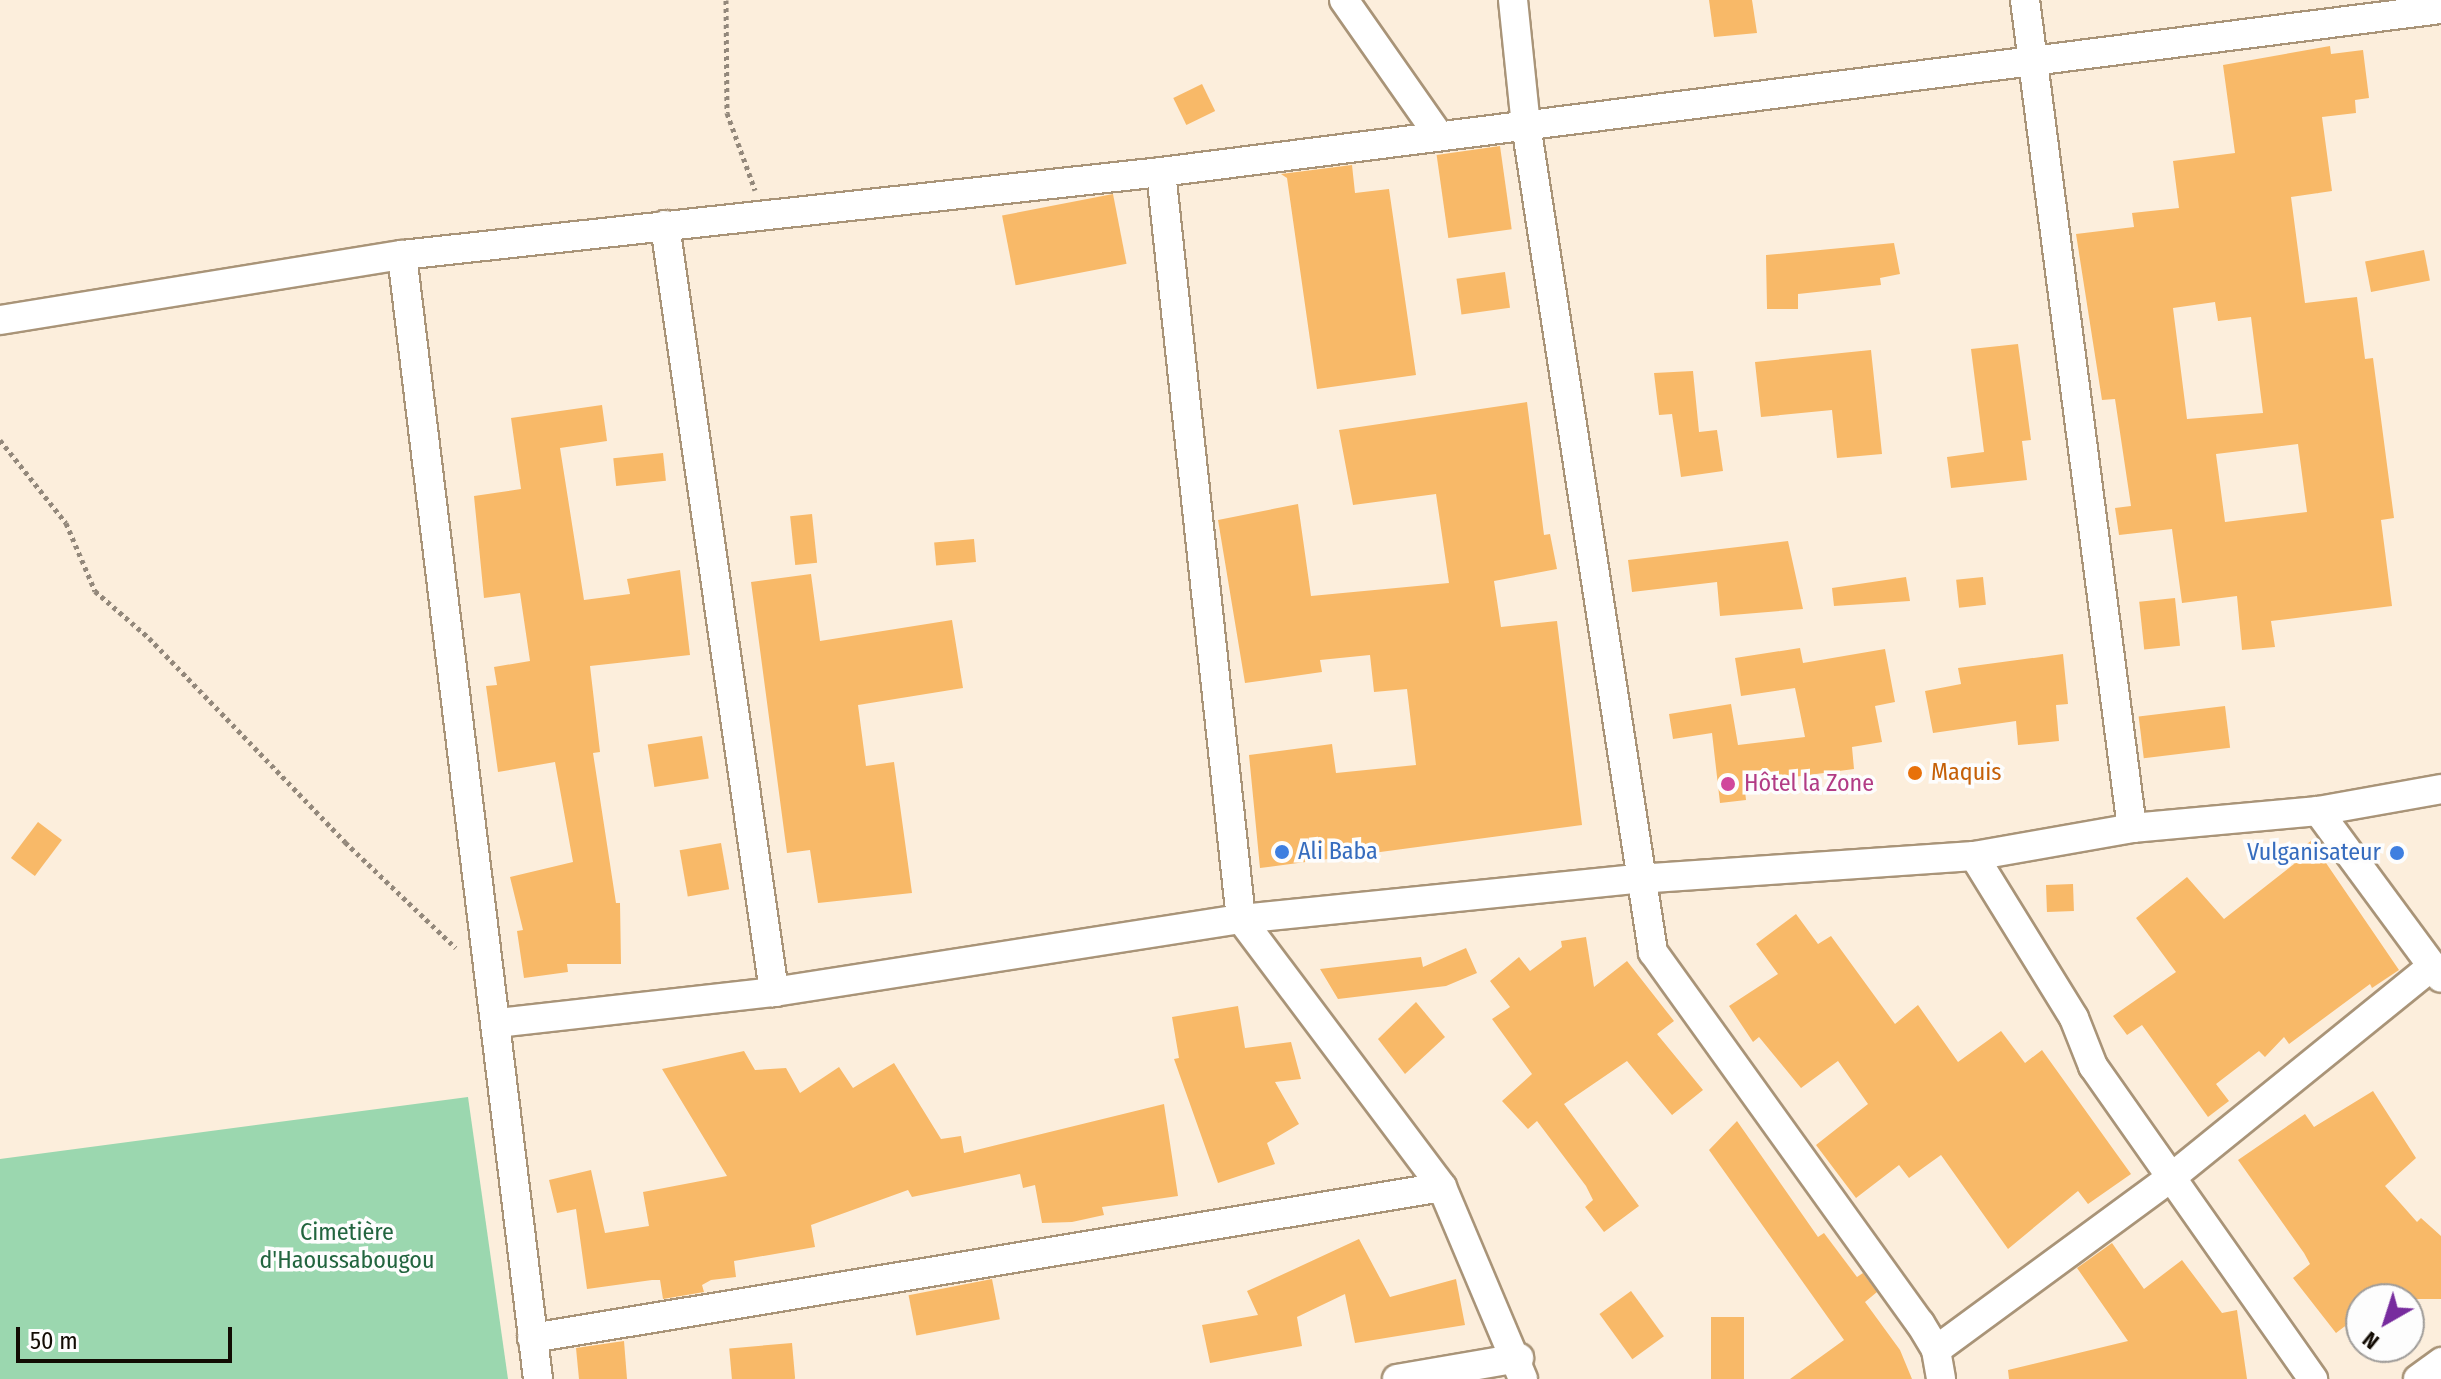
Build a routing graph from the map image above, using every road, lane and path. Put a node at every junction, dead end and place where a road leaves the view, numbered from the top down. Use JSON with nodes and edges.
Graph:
{"nodes":[{"id":1,"x":726,"y":0,"type":"edge"},
{"id":2,"x":1344,"y":0,"type":"edge"},
{"id":3,"x":1513,"y":0,"type":"edge"},
{"id":4,"x":2025,"y":0,"type":"edge"},
{"id":5,"x":2441,"y":9,"type":"edge"},
{"id":6,"x":2032,"y":60,"type":"junction"},
{"id":7,"x":1526,"y":125,"type":"junction"},
{"id":8,"x":1437,"y":133,"type":"junction"},
{"id":9,"x":1161,"y":172,"type":"junction"},
{"id":10,"x":764,"y":214,"type":"junction"},
{"id":11,"x":665,"y":225,"type":"junction"},
{"id":12,"x":402,"y":255,"type":"junction"},
{"id":13,"x":0,"y":320,"type":"edge"},
{"id":14,"x":0,"y":440,"type":"edge"},
{"id":15,"x":2441,"y":789,"type":"edge"},
{"id":16,"x":2318,"y":811,"type":"junction"},
{"id":17,"x":2132,"y":828,"type":"junction"},
{"id":18,"x":1974,"y":856,"type":"junction"},
{"id":19,"x":1637,"y":879,"type":"junction"},
{"id":20,"x":1241,"y":919,"type":"junction"},
{"id":21,"x":458,"y":950,"type":"dead end"},
{"id":22,"x":2437,"y":972,"type":"edge"},
{"id":23,"x":774,"y":992,"type":"junction"},
{"id":24,"x":497,"y":1023,"type":"junction"},
{"id":25,"x":2173,"y":1176,"type":"junction"},
{"id":26,"x":1442,"y":1187,"type":"junction"},
{"id":27,"x":532,"y":1338,"type":"junction"},
{"id":28,"x":1936,"y":1350,"type":"junction"},
{"id":29,"x":2441,"y":1362,"type":"edge"},
{"id":30,"x":1521,"y":1368,"type":"edge"},
{"id":31,"x":538,"y":1379,"type":"edge"},
{"id":32,"x":1397,"y":1379,"type":"edge"},
{"id":33,"x":1941,"y":1379,"type":"edge"},
{"id":34,"x":2313,"y":1379,"type":"edge"},
{"id":35,"x":2418,"y":1379,"type":"edge"}],
"edges":[{"from":1,"to":10,"type":"path"},
{"from":2,"to":8,"type":"street"},
{"from":3,"to":7,"type":"street"},
{"from":4,"to":6,"type":"street"},
{"from":5,"to":6,"type":"street"},
{"from":6,"to":7,"type":"street"},
{"from":6,"to":17,"type":"street"},
{"from":7,"to":8,"type":"street"},
{"from":7,"to":19,"type":"street"},
{"from":8,"to":9,"type":"street"},
{"from":9,"to":10,"type":"street"},
{"from":9,"to":20,"type":"street"},
{"from":10,"to":11,"type":"street"},
{"from":11,"to":12,"type":"street"},
{"from":11,"to":23,"type":"street"},
{"from":12,"to":13,"type":"street"},
{"from":12,"to":24,"type":"street"},
{"from":14,"to":21,"type":"path"},
{"from":15,"to":16,"type":"street"},
{"from":16,"to":17,"type":"street"},
{"from":16,"to":22,"type":"street"},
{"from":17,"to":18,"type":"street"},
{"from":18,"to":19,"type":"street"},
{"from":18,"to":25,"type":"street"},
{"from":19,"to":20,"type":"street"},
{"from":19,"to":28,"type":"street"},
{"from":20,"to":23,"type":"street"},
{"from":20,"to":26,"type":"street"},
{"from":22,"to":25,"type":"street"},
{"from":23,"to":24,"type":"street"},
{"from":24,"to":27,"type":"street"},
{"from":25,"to":28,"type":"street"},
{"from":25,"to":34,"type":"street"},
{"from":26,"to":27,"type":"street"},
{"from":26,"to":30,"type":"street"},
{"from":27,"to":31,"type":"street"},
{"from":28,"to":33,"type":"street"},
{"from":29,"to":35,"type":"street"},
{"from":30,"to":32,"type":"street"}]}
